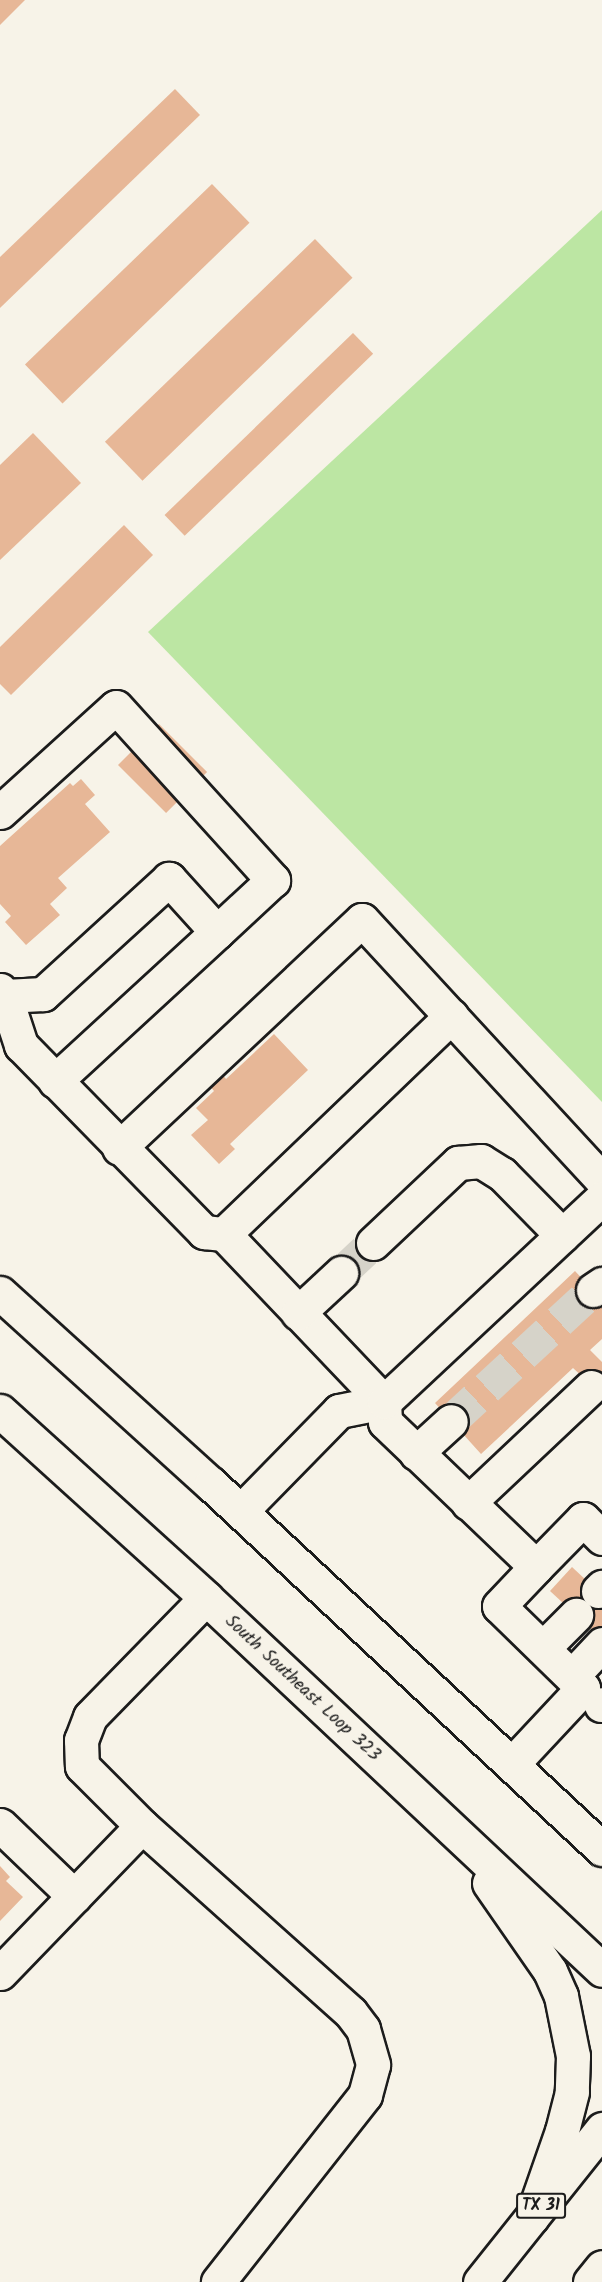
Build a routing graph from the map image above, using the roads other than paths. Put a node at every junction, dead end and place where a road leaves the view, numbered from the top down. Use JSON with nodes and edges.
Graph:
{"nodes":[{"id":1,"x":0,"y":812,"type":"edge"},
{"id":2,"x":217,"y":932,"type":"junction"},
{"id":3,"x":3,"y":993,"type":"edge"},
{"id":4,"x":451,"y":1016,"type":"junction"},
{"id":5,"x":55,"y":1081,"type":"junction"},
{"id":6,"x":119,"y":1148,"type":"junction"},
{"id":7,"x":602,"y":1180,"type":"edge"},
{"id":8,"x":602,"y":1198,"type":"edge"},
{"id":9,"x":224,"y":1234,"type":"junction"},
{"id":10,"x":562,"y":1235,"type":"junction"},
{"id":11,"x":373,"y":1243,"type":"tunnel mouth"},
{"id":12,"x":341,"y":1273,"type":"tunnel mouth"},
{"id":13,"x":0,"y":1293,"type":"edge"},
{"id":14,"x":298,"y":1313,"type":"junction"},
{"id":15,"x":591,"y":1387,"type":"dead end"},
{"id":16,"x":384,"y":1402,"type":"junction"},
{"id":17,"x":0,"y":1412,"type":"edge"},
{"id":18,"x":451,"y":1421,"type":"tunnel mouth"},
{"id":19,"x":416,"y":1453,"type":"junction"},
{"id":20,"x":468,"y":1503,"type":"junction"},
{"id":21,"x":241,"y":1511,"type":"junction"},
{"id":22,"x":602,"y":1538,"type":"edge"},
{"id":23,"x":536,"y":1567,"type":"junction"},
{"id":24,"x":206,"y":1598,"type":"junction"},
{"id":25,"x":576,"y":1615,"type":"dead end"},
{"id":26,"x":602,"y":1644,"type":"edge"},
{"id":27,"x":543,"y":1648,"type":"junction"},
{"id":28,"x":592,"y":1696,"type":"edge"},
{"id":29,"x":512,"y":1764,"type":"junction"},
{"id":30,"x":542,"y":1792,"type":"junction"},
{"id":31,"x":602,"y":1816,"type":"edge"},
{"id":32,"x":0,"y":1825,"type":"edge"},
{"id":33,"x":142,"y":1826,"type":"junction"},
{"id":34,"x":454,"y":1832,"type":"junction"},
{"id":35,"x":602,"y":1849,"type":"edge"},
{"id":36,"x":74,"y":1896,"type":"junction"},
{"id":37,"x":602,"y":1970,"type":"edge"},
{"id":38,"x":0,"y":1972,"type":"edge"},
{"id":39,"x":602,"y":2129,"type":"edge"},
{"id":40,"x":532,"y":2217,"type":"junction"},
{"id":41,"x":602,"y":2267,"type":"edge"},
{"id":42,"x":218,"y":2282,"type":"edge"},
{"id":43,"x":480,"y":2282,"type":"edge"},
{"id":44,"x":590,"y":2282,"type":"edge"}],
"edges":[{"from":1,"to":2,"type":"main road"},
{"from":2,"to":3,"type":"main road"},
{"from":2,"to":5,"type":"main road"},
{"from":3,"to":5,"type":"main road"},
{"from":4,"to":6,"type":"main road"},
{"from":4,"to":7,"type":"main road"},
{"from":4,"to":9,"type":"main road"},
{"from":5,"to":6,"type":"main road"},
{"from":6,"to":9,"type":"main road"},
{"from":8,"to":10,"type":"main road"},
{"from":9,"to":14,"type":"main road"},
{"from":10,"to":11,"type":"main road"},
{"from":10,"to":16,"type":"main road"},
{"from":12,"to":14,"type":"main road"},
{"from":13,"to":21,"type":"main road"},
{"from":14,"to":16,"type":"main road"},
{"from":15,"to":20,"type":"main road"},
{"from":16,"to":19,"type":"main road"},
{"from":16,"to":21,"type":"main road"},
{"from":17,"to":24,"type":"main road","name":"South Southeast Loop 323"},
{"from":18,"to":19,"type":"main road"},
{"from":19,"to":20,"type":"main road"},
{"from":20,"to":23,"type":"main road"},
{"from":21,"to":29,"type":"main road"},
{"from":22,"to":23,"type":"main road"},
{"from":23,"to":27,"type":"main road"},
{"from":24,"to":33,"type":"main road"},
{"from":24,"to":34,"type":"main road","name":"South Southeast Loop 323"},
{"from":25,"to":27,"type":"main road"},
{"from":26,"to":28,"type":"main road"},
{"from":27,"to":28,"type":"main road"},
{"from":28,"to":29,"type":"main road"},
{"from":29,"to":30,"type":"main road"},
{"from":30,"to":31,"type":"main road"},
{"from":30,"to":35,"type":"main road"},
{"from":32,"to":36,"type":"main road"},
{"from":33,"to":36,"type":"main road"},
{"from":33,"to":42,"type":"main road"},
{"from":34,"to":37,"type":"main road","name":"South Southeast Loop 323"},
{"from":34,"to":40,"type":"main road"},
{"from":36,"to":38,"type":"main road"},
{"from":39,"to":40,"type":"main road","number":"TX 31"},
{"from":40,"to":43,"type":"main road","number":"TX 31"},
{"from":41,"to":44,"type":"main road"}]}
